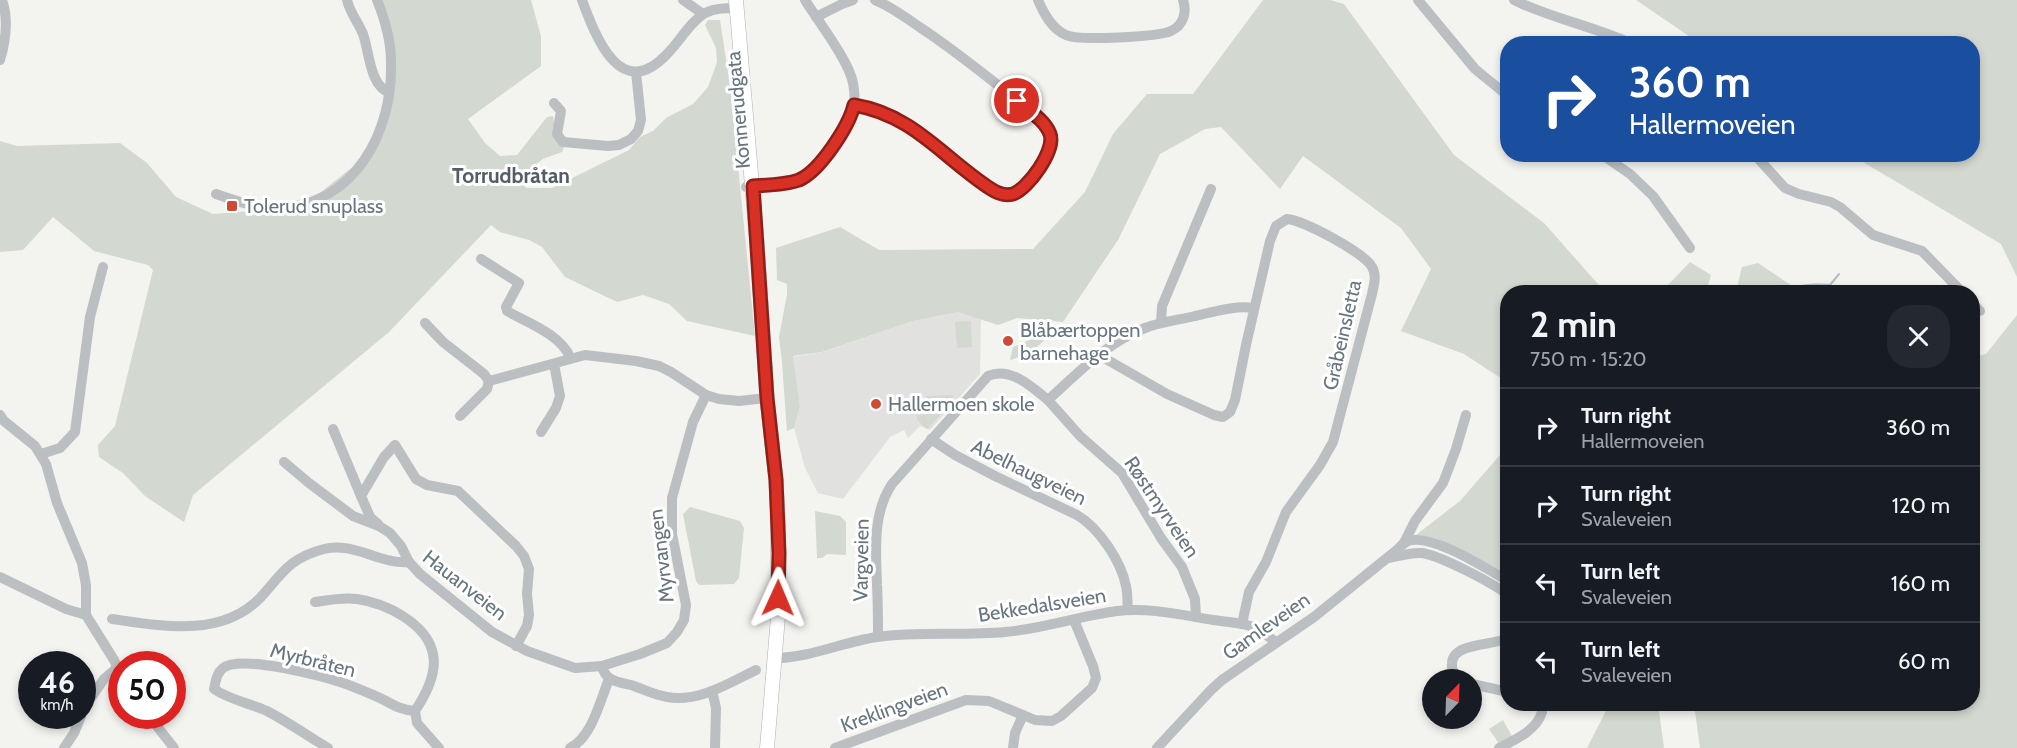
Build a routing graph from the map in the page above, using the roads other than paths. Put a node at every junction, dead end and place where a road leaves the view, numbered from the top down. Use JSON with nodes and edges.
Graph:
{"nodes":[{"id":1,"x":2,"y":0,"type":"edge"},
{"id":2,"x":347,"y":0,"type":"edge"},
{"id":3,"x":377,"y":0,"type":"edge"},
{"id":4,"x":582,"y":0,"type":"edge"},
{"id":5,"x":683,"y":0,"type":"edge"},
{"id":6,"x":805,"y":0,"type":"edge"},
{"id":7,"x":853,"y":0,"type":"edge"},
{"id":8,"x":875,"y":0,"type":"edge"},
{"id":9,"x":1038,"y":0,"type":"edge"},
{"id":10,"x":1183,"y":0,"type":"edge"},
{"id":11,"x":1418,"y":0,"type":"edge"},
{"id":12,"x":1514,"y":0,"type":"edge"},
{"id":13,"x":733,"y":4,"type":"edge"},
{"id":14,"x":703,"y":14,"type":"junction"},
{"id":15,"x":816,"y":17,"type":"junction"},
{"id":16,"x":1614,"y":36,"type":"edge"},
{"id":17,"x":0,"y":60,"type":"edge"},
{"id":18,"x":636,"y":72,"type":"junction"},
{"id":19,"x":1500,"y":89,"type":"edge"},
{"id":20,"x":390,"y":92,"type":"junction"},
{"id":21,"x":554,"y":103,"type":"dead end"},
{"id":22,"x":854,"y":105,"type":"junction"},
{"id":23,"x":1613,"y":162,"type":"edge"},
{"id":24,"x":1761,"y":162,"type":"edge"},
{"id":25,"x":749,"y":187,"type":"junction"},
{"id":26,"x":1211,"y":189,"type":"dead end"},
{"id":27,"x":216,"y":194,"type":"dead end"},
{"id":28,"x":1689,"y":248,"type":"dead end"},
{"id":29,"x":481,"y":259,"type":"dead end"},
{"id":30,"x":103,"y":267,"type":"dead end"},
{"id":31,"x":1955,"y":285,"type":"edge"},
{"id":32,"x":1254,"y":308,"type":"junction"},
{"id":33,"x":425,"y":323,"type":"dead end"},
{"id":34,"x":1161,"y":323,"type":"junction"},
{"id":35,"x":1100,"y":355,"type":"junction"},
{"id":36,"x":570,"y":357,"type":"junction"},
{"id":37,"x":554,"y":364,"type":"junction"},
{"id":38,"x":489,"y":381,"type":"junction"},
{"id":39,"x":706,"y":395,"type":"junction"},
{"id":40,"x":767,"y":398,"type":"junction"},
{"id":41,"x":1047,"y":400,"type":"junction"},
{"id":42,"x":1466,"y":415,"type":"dead end"},
{"id":43,"x":0,"y":416,"type":"edge"},
{"id":44,"x":460,"y":416,"type":"dead end"},
{"id":45,"x":333,"y":429,"type":"dead end"},
{"id":46,"x":541,"y":432,"type":"dead end"},
{"id":47,"x":931,"y":439,"type":"junction"},
{"id":48,"x":41,"y":454,"type":"junction"},
{"id":49,"x":284,"y":462,"type":"dead end"},
{"id":50,"x":361,"y":496,"type":"junction"},
{"id":51,"x":379,"y":525,"type":"junction"},
{"id":52,"x":1404,"y":543,"type":"junction"},
{"id":53,"x":1386,"y":559,"type":"junction"},
{"id":54,"x":409,"y":562,"type":"junction"},
{"id":55,"x":1500,"y":576,"type":"edge"},
{"id":56,"x":0,"y":577,"type":"edge"},
{"id":57,"x":1500,"y":590,"type":"edge"},
{"id":58,"x":315,"y":602,"type":"dead end"},
{"id":59,"x":1128,"y":610,"type":"junction"},
{"id":60,"x":86,"y":615,"type":"junction"},
{"id":61,"x":1196,"y":617,"type":"junction"},
{"id":62,"x":112,"y":619,"type":"dead end"},
{"id":63,"x":1074,"y":620,"type":"junction"},
{"id":64,"x":1242,"y":624,"type":"junction"},
{"id":65,"x":878,"y":637,"type":"junction"},
{"id":66,"x":1275,"y":642,"type":"junction"},
{"id":67,"x":1500,"y":642,"type":"edge"},
{"id":68,"x":516,"y":646,"type":"junction"},
{"id":69,"x":108,"y":652,"type":"edge"},
{"id":70,"x":775,"y":658,"type":"junction"},
{"id":71,"x":602,"y":666,"type":"junction"},
{"id":72,"x":1452,"y":669,"type":"edge"},
{"id":73,"x":756,"y":670,"type":"dead end"},
{"id":74,"x":108,"y":677,"type":"edge"},
{"id":75,"x":609,"y":679,"type":"junction"},
{"id":76,"x":1482,"y":686,"type":"edge"},
{"id":77,"x":1500,"y":690,"type":"edge"},
{"id":78,"x":96,"y":691,"type":"edge"},
{"id":79,"x":712,"y":691,"type":"junction"},
{"id":80,"x":414,"y":711,"type":"junction"},
{"id":81,"x":1542,"y":711,"type":"edge"},
{"id":82,"x":1023,"y":715,"type":"junction"},
{"id":83,"x":76,"y":729,"type":"edge"},
{"id":84,"x":159,"y":729,"type":"edge"},
{"id":85,"x":64,"y":748,"type":"edge"},
{"id":86,"x":174,"y":748,"type":"edge"},
{"id":87,"x":328,"y":748,"type":"edge"},
{"id":88,"x":439,"y":748,"type":"edge"},
{"id":89,"x":570,"y":748,"type":"edge"},
{"id":90,"x":715,"y":748,"type":"edge"},
{"id":91,"x":767,"y":748,"type":"edge"},
{"id":92,"x":835,"y":748,"type":"edge"},
{"id":93,"x":1013,"y":748,"type":"edge"},
{"id":94,"x":1157,"y":748,"type":"edge"},
{"id":95,"x":1499,"y":748,"type":"edge"}],
"edges":[{"from":1,"to":17,"type":"street"},
{"from":2,"to":20,"type":"street"},
{"from":3,"to":20,"type":"street"},
{"from":4,"to":18,"type":"street"},
{"from":5,"to":14,"type":"street"},
{"from":6,"to":15,"type":"street"},
{"from":7,"to":15,"type":"street"},
{"from":8,"to":22,"type":"street"},
{"from":9,"to":10,"type":"street"},
{"from":11,"to":19,"type":"street"},
{"from":12,"to":16,"type":"street"},
{"from":13,"to":14,"type":"street"},
{"from":13,"to":25,"type":"main road","name":"Konnerudgata"},
{"from":14,"to":18,"type":"street"},
{"from":15,"to":22,"type":"street"},
{"from":18,"to":21,"type":"street"},
{"from":20,"to":27,"type":"street"},
{"from":22,"to":25,"type":"street"},
{"from":23,"to":28,"type":"street"},
{"from":24,"to":31,"type":"street"},
{"from":25,"to":40,"type":"main road","name":"Konnerudgata"},
{"from":26,"to":34,"type":"street"},
{"from":29,"to":36,"type":"street"},
{"from":30,"to":48,"type":"street"},
{"from":32,"to":34,"type":"street"},
{"from":32,"to":35,"type":"street","name":"Gråbeinsletta"},
{"from":32,"to":64,"type":"street","name":"Gråbeinsletta"},
{"from":33,"to":38,"type":"street"},
{"from":34,"to":35,"type":"street"},
{"from":35,"to":41,"type":"street"},
{"from":36,"to":37,"type":"street"},
{"from":36,"to":39,"type":"street"},
{"from":37,"to":38,"type":"street"},
{"from":37,"to":46,"type":"street"},
{"from":38,"to":44,"type":"street"},
{"from":39,"to":40,"type":"street"},
{"from":39,"to":71,"type":"street","name":"Myrvangen"},
{"from":40,"to":70,"type":"main road","name":"Konnerudgata"},
{"from":41,"to":47,"type":"street","name":"Vargveien"},
{"from":41,"to":61,"type":"street","name":"Røstmyrveien"},
{"from":42,"to":52,"type":"street","name":"Gamleveien"},
{"from":43,"to":48,"type":"street"},
{"from":45,"to":50,"type":"street"},
{"from":47,"to":59,"type":"street","name":"Abelhaugveien"},
{"from":47,"to":65,"type":"street","name":"Vargveien"},
{"from":48,"to":60,"type":"street"},
{"from":49,"to":51,"type":"street"},
{"from":50,"to":51,"type":"street"},
{"from":50,"to":68,"type":"street"},
{"from":51,"to":54,"type":"street"},
{"from":52,"to":53,"type":"street","name":"Gamleveien"},
{"from":52,"to":55,"type":"street"},
{"from":53,"to":57,"type":"street"},
{"from":53,"to":66,"type":"street","name":"Gamleveien"},
{"from":54,"to":62,"type":"street","name":"Hauanveien"},
{"from":54,"to":68,"type":"street","name":"Hauanveien"},
{"from":56,"to":60,"type":"street"},
{"from":58,"to":80,"type":"street"},
{"from":59,"to":61,"type":"street","name":"Bekkedalsveien"},
{"from":59,"to":63,"type":"street","name":"Bekkedalsveien"},
{"from":60,"to":69,"type":"street"},
{"from":61,"to":64,"type":"street","name":"Bekkedalsveien"},
{"from":63,"to":65,"type":"street","name":"Bekkedalsveien"},
{"from":63,"to":82,"type":"street","name":"Kreklingveien"},
{"from":64,"to":66,"type":"street","name":"Bekkedalsveien"},
{"from":65,"to":70,"type":"street","name":"Bekkedalsveien"},
{"from":66,"to":94,"type":"street","name":"Gamleveien"},
{"from":67,"to":72,"type":"street"},
{"from":68,"to":71,"type":"street","name":"Hauanveien"},
{"from":70,"to":91,"type":"main road","name":"Konnerudgata"},
{"from":71,"to":75,"type":"street"},
{"from":73,"to":79,"type":"street"},
{"from":74,"to":78,"type":"street"},
{"from":75,"to":79,"type":"street"},
{"from":75,"to":89,"type":"street"},
{"from":76,"to":77,"type":"street"},
{"from":79,"to":90,"type":"street"},
{"from":80,"to":87,"type":"street","name":"Myrbråten"},
{"from":80,"to":88,"type":"street"},
{"from":81,"to":95,"type":"street"},
{"from":82,"to":92,"type":"street","name":"Kreklingveien"},
{"from":82,"to":93,"type":"street"},
{"from":83,"to":85,"type":"street"},
{"from":84,"to":86,"type":"street"}]}
